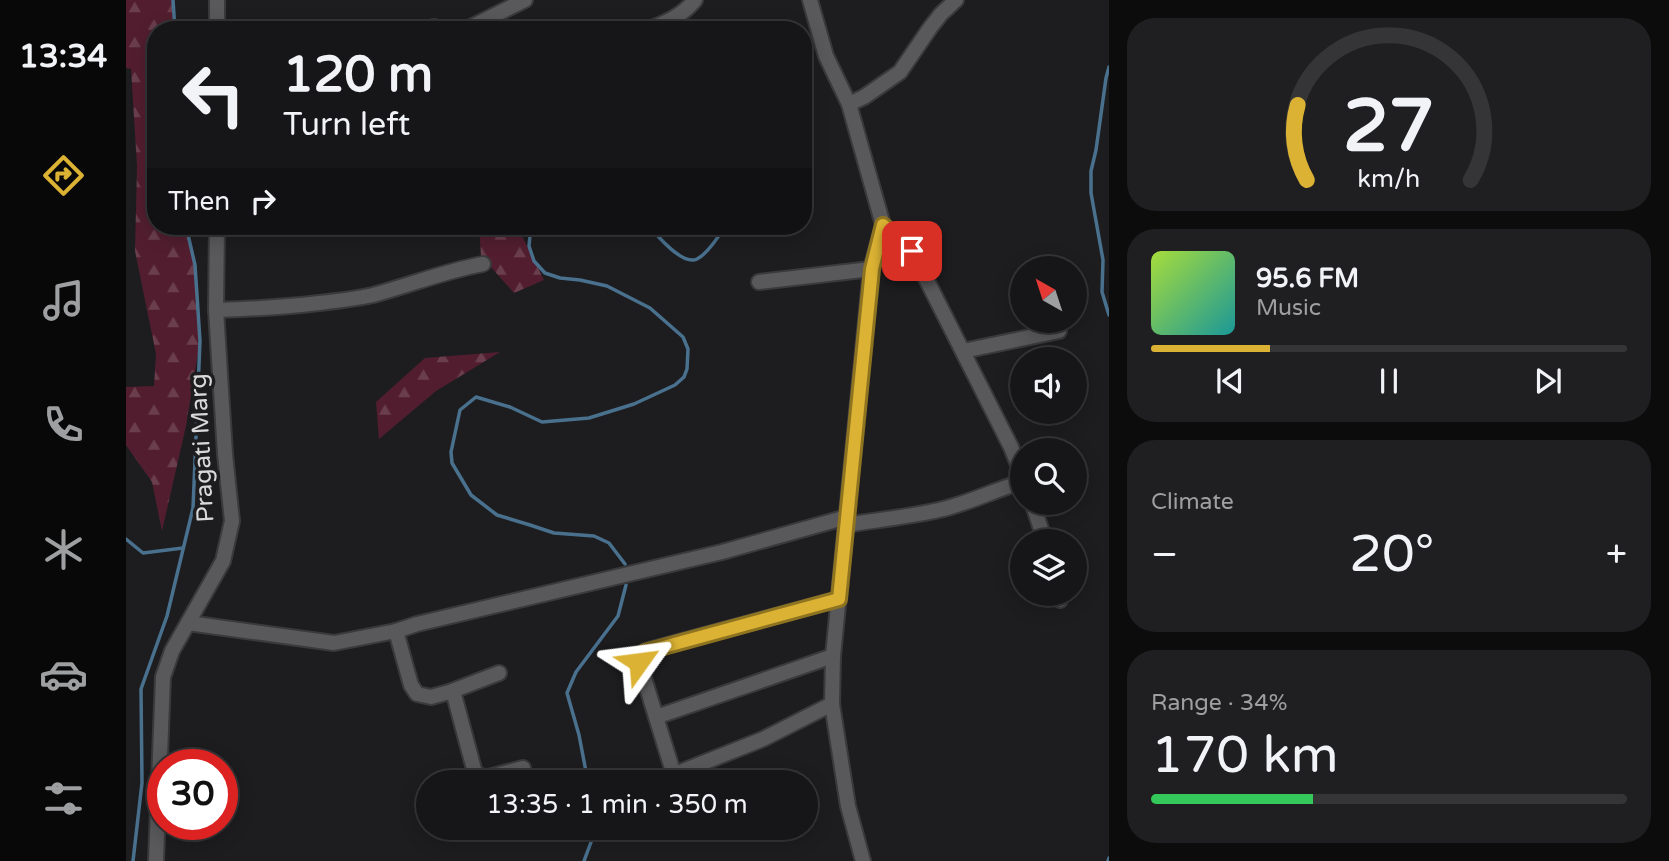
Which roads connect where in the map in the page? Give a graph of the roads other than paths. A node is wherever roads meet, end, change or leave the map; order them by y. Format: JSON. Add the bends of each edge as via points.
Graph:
{"nodes":[{"id":1,"x":217,"y":0,"type":"edge"},
{"id":2,"x":526,"y":0,"type":"edge"},
{"id":3,"x":695,"y":0,"type":"edge"},
{"id":4,"x":810,"y":0,"type":"edge"},
{"id":5,"x":956,"y":0,"type":"edge"},
{"id":6,"x":217,"y":21,"type":"edge"},
{"id":7,"x":483,"y":21,"type":"edge"},
{"id":8,"x":670,"y":21,"type":"edge"},
{"id":9,"x":849,"y":104,"type":"junction"},
{"id":10,"x":883,"y":225,"type":"junction"},
{"id":11,"x":217,"y":235,"type":"edge"},
{"id":12,"x":483,"y":264,"type":"dead end"},
{"id":13,"x":872,"y":269,"type":"junction"},
{"id":14,"x":759,"y":282,"type":"dead end"},
{"id":15,"x":216,"y":310,"type":"junction"},
{"id":16,"x":1049,"y":333,"type":"edge"},
{"id":17,"x":963,"y":351,"type":"junction"},
{"id":18,"x":1010,"y":445,"type":"edge"},
{"id":19,"x":1010,"y":485,"type":"edge"},
{"id":20,"x":847,"y":521,"type":"junction"},
{"id":21,"x":839,"y":599,"type":"junction"},
{"id":22,"x":188,"y":623,"type":"junction"},
{"id":23,"x":396,"y":631,"type":"junction"},
{"id":24,"x":833,"y":656,"type":"junction"},
{"id":25,"x":499,"y":673,"type":"dead end"},
{"id":26,"x":452,"y":691,"type":"junction"},
{"id":27,"x":832,"y":704,"type":"junction"},
{"id":28,"x":656,"y":717,"type":"junction"},
{"id":29,"x":523,"y":768,"type":"dead end"},
{"id":30,"x":672,"y":770,"type":"edge"},
{"id":31,"x":686,"y":770,"type":"edge"},
{"id":32,"x":156,"y":861,"type":"edge"},
{"id":33,"x":863,"y":861,"type":"edge"}],
"edges":[{"from":1,"to":6,"type":"street"},
{"from":2,"to":7,"type":"street"},
{"from":3,"to":8,"type":"street"},
{"from":4,"to":9,"type":"street","via":[[826,56]]},
{"from":5,"to":9,"type":"street","via":[[900,72]]},
{"from":9,"to":10,"type":"street"},
{"from":10,"to":13,"type":"street"},
{"from":10,"to":17,"type":"street","via":[[912,251]]},
{"from":11,"to":15,"type":"street","name":"Pragati Marg"},
{"from":12,"to":15,"type":"street","via":[[349,299]]},
{"from":13,"to":14,"type":"street"},
{"from":13,"to":20,"type":"street"},
{"from":15,"to":22,"type":"street","name":"Pragati Marg","via":[[232,521],[223,561]]},
{"from":16,"to":17,"type":"street"},
{"from":17,"to":18,"type":"street"},
{"from":19,"to":20,"type":"street","via":[[939,510]]},
{"from":20,"to":21,"type":"street"},
{"from":20,"to":23,"type":"street"},
{"from":21,"to":24,"type":"street"},
{"from":21,"to":28,"type":"street","via":[[645,652],[639,662]]},
{"from":22,"to":23,"type":"street","via":[[334,643]]},
{"from":22,"to":32,"type":"street","name":"Pragati Marg","via":[[163,677]]},
{"from":23,"to":26,"type":"street","via":[[417,694],[431,697]]},
{"from":24,"to":27,"type":"street"},
{"from":24,"to":28,"type":"street"},
{"from":25,"to":26,"type":"street"},
{"from":26,"to":29,"type":"street","via":[[475,773],[485,778]]},
{"from":27,"to":31,"type":"street"},
{"from":27,"to":33,"type":"street","via":[[848,806]]},
{"from":28,"to":30,"type":"street"}]}
